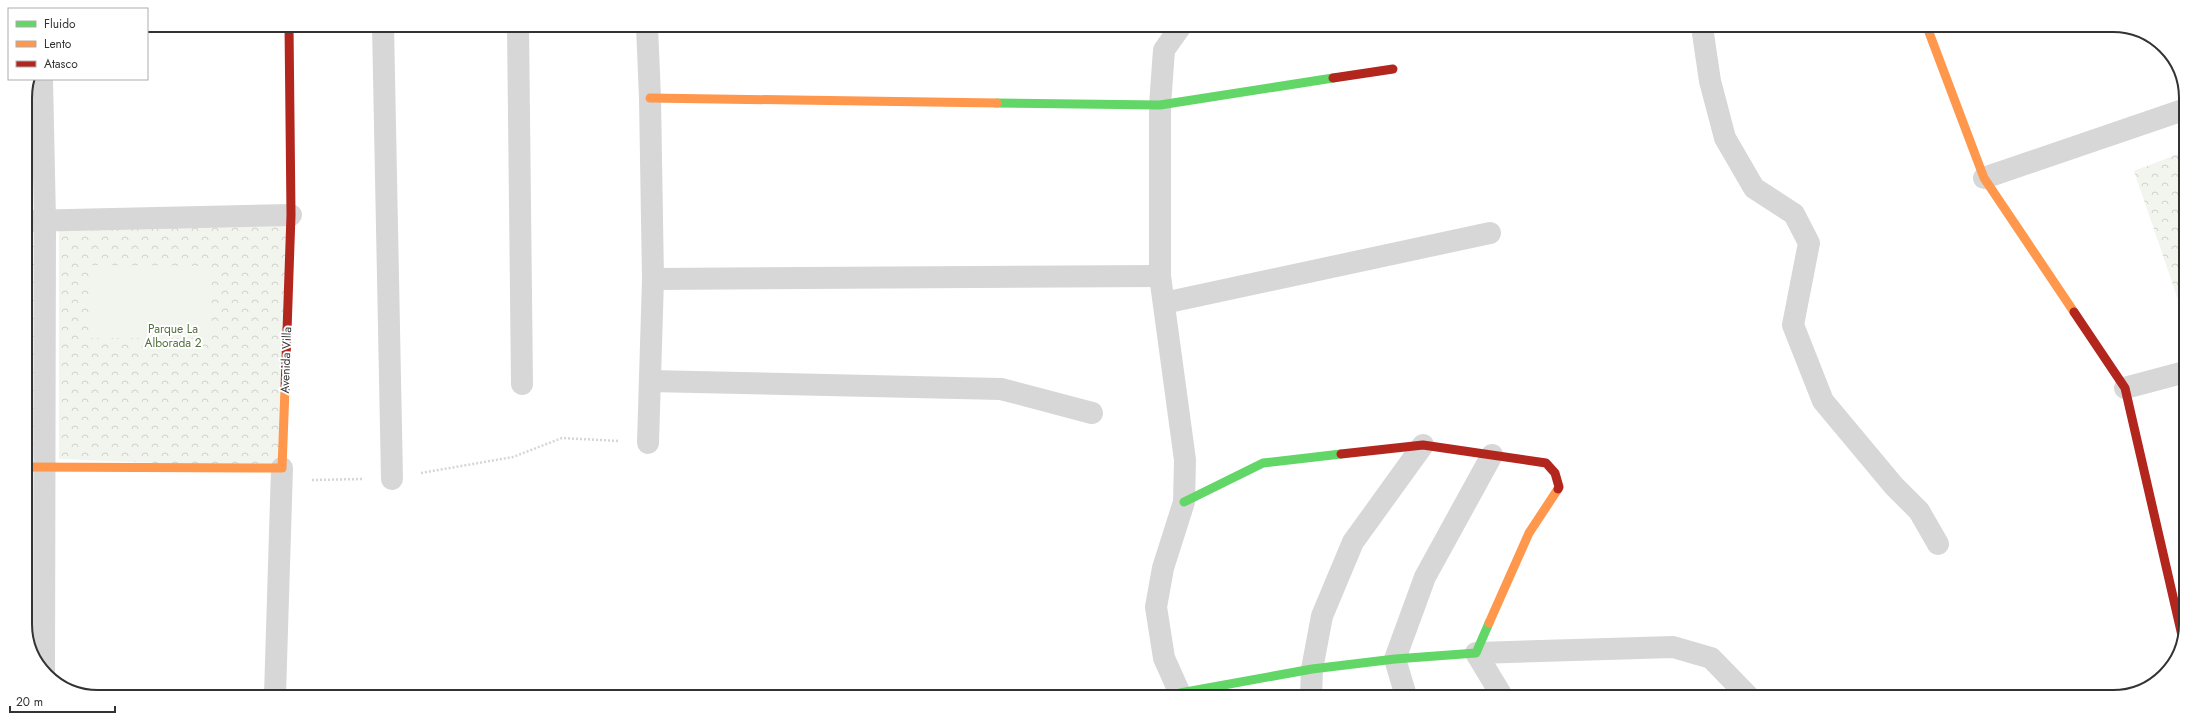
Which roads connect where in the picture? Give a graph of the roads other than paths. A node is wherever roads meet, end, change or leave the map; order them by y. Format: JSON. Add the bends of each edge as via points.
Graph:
{"nodes":[{"id":1,"x":289,"y":32,"type":"edge"},
{"id":2,"x":383,"y":32,"type":"edge"},
{"id":3,"x":518,"y":32,"type":"edge"},
{"id":4,"x":646,"y":32,"type":"edge"},
{"id":5,"x":1177,"y":32,"type":"edge"},
{"id":6,"x":1703,"y":32,"type":"edge"},
{"id":7,"x":1929,"y":32,"type":"edge"},
{"id":8,"x":1393,"y":69,"type":"dead end"},
{"id":9,"x":42,"y":80,"type":"edge"},
{"id":10,"x":650,"y":98,"type":"junction"},
{"id":11,"x":1160,"y":105,"type":"junction"},
{"id":12,"x":2179,"y":111,"type":"edge"},
{"id":13,"x":1984,"y":178,"type":"junction"},
{"id":14,"x":291,"y":216,"type":"junction"},
{"id":15,"x":35,"y":221,"type":"edge"},
{"id":16,"x":1490,"y":233,"type":"dead end"},
{"id":17,"x":1160,"y":276,"type":"junction"},
{"id":18,"x":653,"y":278,"type":"junction"},
{"id":19,"x":1164,"y":303,"type":"junction"},
{"id":20,"x":2179,"y":374,"type":"edge"},
{"id":21,"x":650,"y":382,"type":"junction"},
{"id":22,"x":522,"y":384,"type":"dead end"},
{"id":23,"x":2125,"y":388,"type":"junction"},
{"id":24,"x":1092,"y":413,"type":"dead end"},
{"id":25,"x":648,"y":444,"type":"road end"},
{"id":26,"x":1422,"y":445,"type":"junction"},
{"id":27,"x":1492,"y":455,"type":"junction"},
{"id":28,"x":36,"y":467,"type":"edge"},
{"id":29,"x":281,"y":475,"type":"junction"},
{"id":30,"x":392,"y":478,"type":"road end"},
{"id":31,"x":1184,"y":502,"type":"junction"},
{"id":32,"x":1938,"y":544,"type":"dead end"},
{"id":33,"x":2179,"y":619,"type":"edge"},
{"id":34,"x":1476,"y":653,"type":"junction"},
{"id":35,"x":1395,"y":659,"type":"junction"},
{"id":36,"x":44,"y":662,"type":"edge"},
{"id":37,"x":1312,"y":669,"type":"junction"},
{"id":38,"x":275,"y":690,"type":"edge"},
{"id":39,"x":1179,"y":690,"type":"edge"},
{"id":40,"x":1202,"y":690,"type":"edge"},
{"id":41,"x":1311,"y":690,"type":"edge"},
{"id":42,"x":1404,"y":690,"type":"edge"},
{"id":43,"x":1498,"y":690,"type":"edge"},
{"id":44,"x":1743,"y":690,"type":"edge"}],
"edges":[{"from":1,"to":14,"type":"street","name":"Avenida Villa"},
{"from":2,"to":30,"type":"street"},
{"from":3,"to":22,"type":"street"},
{"from":4,"to":10,"type":"street"},
{"from":5,"to":11,"type":"street","via":[[1164,50]]},
{"from":6,"to":32,"type":"street","via":[[1710,81],[1725,138],[1754,188],[1794,214],[1809,243],[1793,325],[1823,401],[1894,486],[1919,511]]},
{"from":7,"to":13,"type":"street"},
{"from":8,"to":11,"type":"street"},
{"from":9,"to":15,"type":"street"},
{"from":10,"to":11,"type":"street"},
{"from":10,"to":18,"type":"street"},
{"from":11,"to":17,"type":"street"},
{"from":12,"to":13,"type":"street"},
{"from":13,"to":23,"type":"street"},
{"from":14,"to":15,"type":"street"},
{"from":14,"to":29,"type":"street","name":"Avenida Villa"},
{"from":15,"to":28,"type":"street"},
{"from":16,"to":19,"type":"street"},
{"from":17,"to":18,"type":"street"},
{"from":17,"to":19,"type":"street"},
{"from":18,"to":21,"type":"street"},
{"from":19,"to":31,"type":"street","via":[[1185,460]]},
{"from":20,"to":23,"type":"street"},
{"from":21,"to":24,"type":"street","via":[[1001,389]]},
{"from":21,"to":25,"type":"street"},
{"from":23,"to":33,"type":"street"},
{"from":26,"to":27,"type":"street"},
{"from":26,"to":31,"type":"street","via":[[1263,463]]},
{"from":26,"to":37,"type":"street","via":[[1353,542],[1322,616]]},
{"from":27,"to":34,"type":"street","via":[[1546,463],[1555,473],[1559,487],[1529,533]]},
{"from":27,"to":35,"type":"street","via":[[1425,577]]},
{"from":28,"to":29,"type":"street"},
{"from":28,"to":36,"type":"street"},
{"from":29,"to":38,"type":"street","name":"Avenida Villa"},
{"from":31,"to":39,"type":"street","via":[[1162,568],[1156,607],[1164,658]]},
{"from":34,"to":35,"type":"street"},
{"from":34,"to":43,"type":"street"},
{"from":34,"to":44,"type":"street","via":[[1672,647],[1711,658]]},
{"from":35,"to":37,"type":"street"},
{"from":35,"to":42,"type":"street"},
{"from":37,"to":40,"type":"street"},
{"from":37,"to":41,"type":"street"}]}
